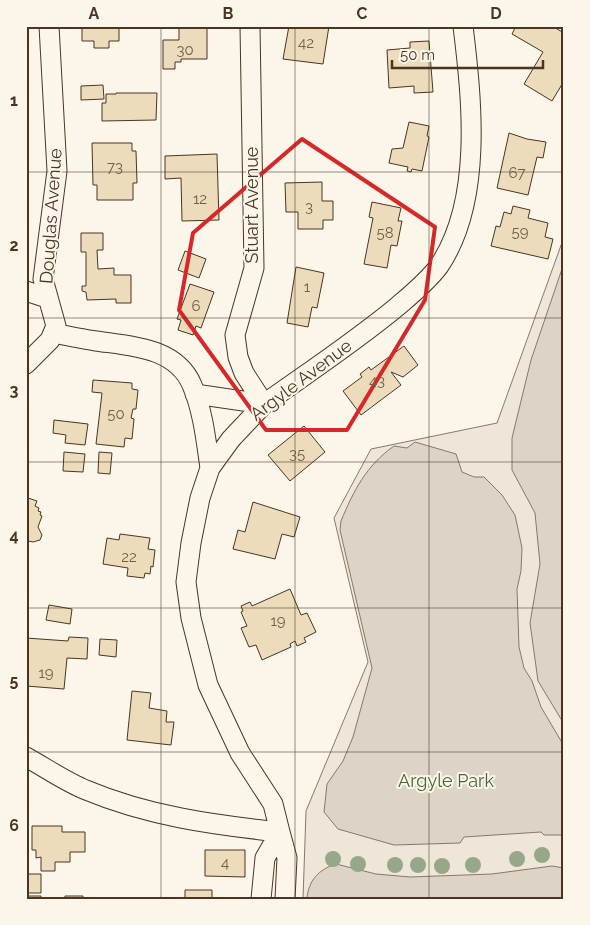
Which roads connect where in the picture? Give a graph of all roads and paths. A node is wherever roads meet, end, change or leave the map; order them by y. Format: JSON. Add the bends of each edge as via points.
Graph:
{"nodes":[{"id":1,"x":49,"y":26,"type":"edge"},
{"id":2,"x":250,"y":26,"type":"edge"},
{"id":3,"x":463,"y":26,"type":"edge"},
{"id":4,"x":26,"y":291,"type":"edge"},
{"id":5,"x":47,"y":298,"type":"junction"},
{"id":6,"x":54,"y":333,"type":"junction"},
{"id":7,"x":26,"y":364,"type":"edge"},
{"id":8,"x":195,"y":394,"type":"junction"},
{"id":9,"x":264,"y":404,"type":"junction"},
{"id":10,"x":210,"y":468,"type":"junction"},
{"id":11,"x":26,"y":757,"type":"edge"},
{"id":12,"x":280,"y":832,"type":"junction"},
{"id":13,"x":261,"y":899,"type":"edge"},
{"id":14,"x":285,"y":899,"type":"edge"}],
"edges":[{"from":1,"to":5,"type":"street","name":"Douglas Avenue","via":[[57,172],[43,278]]},
{"from":2,"to":9,"type":"street","name":"Stuart Avenue","via":[[254,268],[235,335],[244,373]]},
{"from":3,"to":9,"type":"street","name":"Argyle Avenue","via":[[469,79],[468,177],[465,204],[448,252],[416,290],[380,321]]},
{"from":4,"to":5,"type":"street"},
{"from":5,"to":6,"type":"street","name":"Douglas Avenue","via":[[56,326]]},
{"from":6,"to":7,"type":"street"},
{"from":6,"to":8,"type":"street","via":[[137,346],[168,358],[182,370]]},
{"from":8,"to":9,"type":"street"},
{"from":8,"to":10,"type":"street","via":[[202,413]]},
{"from":9,"to":10,"type":"street","name":"Argyle Avenue","via":[[231,439]]},
{"from":10,"to":12,"type":"street","name":"Argyle Avenue","via":[[200,498],[186,582],[191,618],[208,685],[240,753],[273,804]]},
{"from":11,"to":12,"type":"street","via":[[85,790],[119,802],[194,821]]},
{"from":12,"to":13,"type":"street","via":[[264,858]]},
{"from":12,"to":14,"type":"street","name":"Argyle Avenue","via":[[287,858]]}]}
